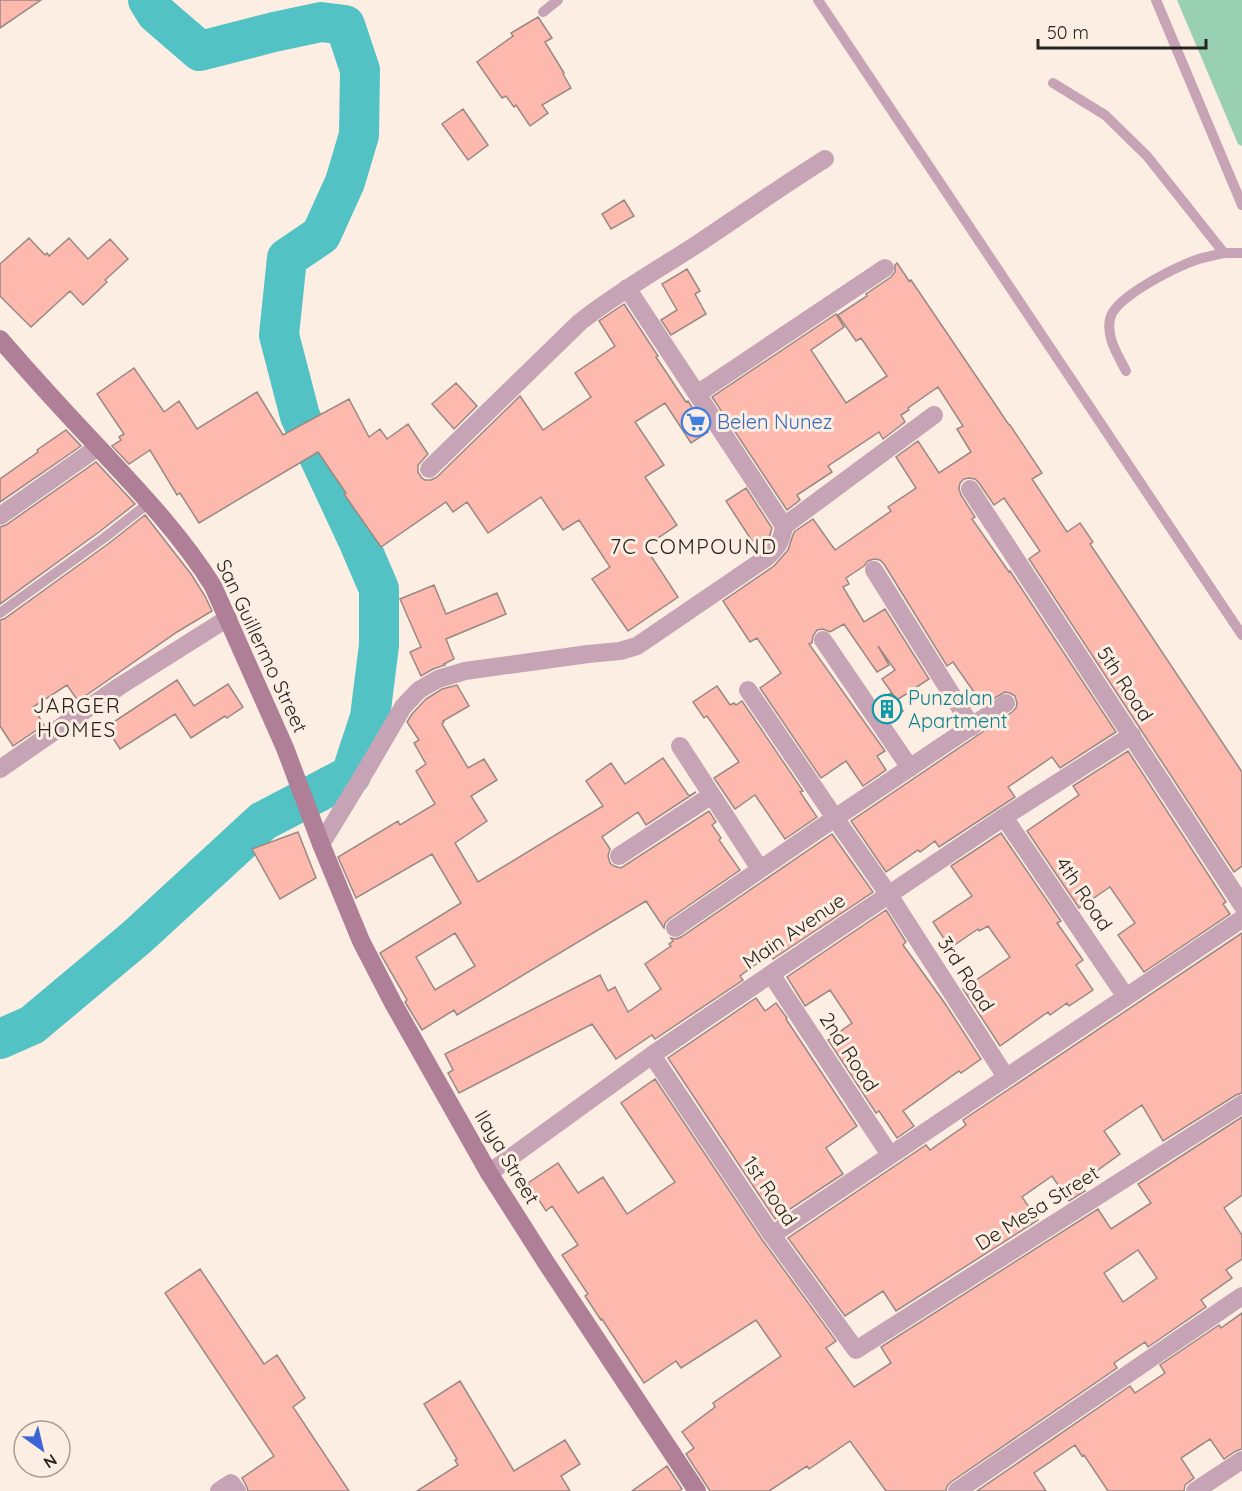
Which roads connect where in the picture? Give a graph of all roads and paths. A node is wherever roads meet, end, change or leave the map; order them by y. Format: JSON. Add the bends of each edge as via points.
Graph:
{"nodes":[{"id":1,"x":558,"y":0,"type":"edge"},
{"id":2,"x":818,"y":0,"type":"edge"},
{"id":3,"x":1156,"y":0,"type":"edge"},
{"id":4,"x":543,"y":12,"type":"dead end"},
{"id":5,"x":1053,"y":83,"type":"dead end"},
{"id":6,"x":825,"y":159,"type":"dead end"},
{"id":7,"x":1242,"y":205,"type":"edge"},
{"id":8,"x":1224,"y":253,"type":"junction"},
{"id":9,"x":1242,"y":253,"type":"edge"},
{"id":10,"x":885,"y":268,"type":"dead end"},
{"id":11,"x":627,"y":288,"type":"junction"},
{"id":12,"x":0,"y":339,"type":"edge"},
{"id":13,"x":1126,"y":371,"type":"dead end"},
{"id":14,"x":697,"y":394,"type":"junction"},
{"id":15,"x":934,"y":415,"type":"dead end"},
{"id":16,"x":98,"y":447,"type":"junction"},
{"id":17,"x":429,"y":469,"type":"dead end"},
{"id":18,"x":970,"y":489,"type":"dead end"},
{"id":19,"x":150,"y":501,"type":"junction"},
{"id":20,"x":0,"y":516,"type":"edge"},
{"id":21,"x":784,"y":526,"type":"junction"},
{"id":22,"x":874,"y":570,"type":"dead end"},
{"id":23,"x":0,"y":613,"type":"edge"},
{"id":24,"x":228,"y":618,"type":"junction"},
{"id":25,"x":1242,"y":635,"type":"edge"},
{"id":26,"x":823,"y":640,"type":"dead end"},
{"id":27,"x":748,"y":690,"type":"dead end"},
{"id":28,"x":1006,"y":703,"type":"dead end"},
{"id":29,"x":972,"y":727,"type":"junction"},
{"id":30,"x":1132,"y":735,"type":"junction"},
{"id":31,"x":680,"y":746,"type":"dead end"},
{"id":32,"x":910,"y":768,"type":"junction"},
{"id":33,"x":0,"y":769,"type":"edge"},
{"id":34,"x":712,"y":795,"type":"junction"},
{"id":35,"x":1004,"y":817,"type":"junction"},
{"id":36,"x":835,"y":818,"type":"junction"},
{"id":37,"x":314,"y":826,"type":"joint"},
{"id":38,"x":321,"y":844,"type":"junction"},
{"id":39,"x":619,"y":856,"type":"dead end"},
{"id":40,"x":760,"y":869,"type":"junction"},
{"id":41,"x":889,"y":895,"type":"junction"},
{"id":42,"x":1242,"y":905,"type":"edge"},
{"id":43,"x":1242,"y":919,"type":"edge"},
{"id":44,"x":675,"y":928,"type":"dead end"},
{"id":45,"x":771,"y":974,"type":"junction"},
{"id":46,"x":1126,"y":997,"type":"junction"},
{"id":47,"x":652,"y":1055,"type":"junction"},
{"id":48,"x":1006,"y":1077,"type":"junction"},
{"id":49,"x":1242,"y":1104,"type":"edge"},
{"id":50,"x":890,"y":1155,"type":"junction"},
{"id":51,"x":489,"y":1173,"type":"junction"},
{"id":52,"x":772,"y":1235,"type":"junction"},
{"id":53,"x":1242,"y":1296,"type":"edge"},
{"id":54,"x":856,"y":1350,"type":"joint"},
{"id":55,"x":1242,"y":1460,"type":"edge"},
{"id":56,"x":219,"y":1491,"type":"edge"},
{"id":57,"x":237,"y":1491,"type":"edge"},
{"id":58,"x":697,"y":1491,"type":"edge"},
{"id":59,"x":957,"y":1491,"type":"edge"},
{"id":60,"x":1195,"y":1491,"type":"edge"}],
"edges":[{"from":1,"to":4,"type":"lane"},
{"from":2,"to":25,"type":"lane"},
{"from":3,"to":7,"type":"lane"},
{"from":5,"to":8,"type":"lane","via":[[1105,115],[1147,156]]},
{"from":6,"to":11,"type":"street"},
{"from":8,"to":9,"type":"lane"},
{"from":8,"to":13,"type":"lane","via":[[1190,262],[1154,279],[1118,304],[1110,317],[1109,337]]},
{"from":10,"to":14,"type":"street"},
{"from":11,"to":14,"type":"street"},
{"from":11,"to":17,"type":"street","via":[[574,327]]},
{"from":12,"to":16,"type":"main road","name":"San Guillermo Street"},
{"from":14,"to":21,"type":"street"},
{"from":15,"to":21,"type":"street"},
{"from":16,"to":19,"type":"main road","name":"San Guillermo Street"},
{"from":16,"to":20,"type":"street"},
{"from":18,"to":30,"type":"street","name":"5th Road"},
{"from":19,"to":23,"type":"lane"},
{"from":19,"to":24,"type":"main road","name":"San Guillermo Street","via":[[198,561]]},
{"from":21,"to":38,"type":"street","via":[[777,548],[766,558],[637,646],[465,671],[419,690],[402,706]]},
{"from":22,"to":29,"type":"street"},
{"from":24,"to":33,"type":"street"},
{"from":24,"to":37,"type":"main road","name":"San Guillermo Street","via":[[285,748]]},
{"from":26,"to":32,"type":"street"},
{"from":27,"to":36,"type":"street","name":"3rd Road"},
{"from":28,"to":29,"type":"street"},
{"from":29,"to":32,"type":"street"},
{"from":30,"to":35,"type":"street","name":"Main Avenue"},
{"from":30,"to":42,"type":"street","name":"5th Road"},
{"from":31,"to":34,"type":"street"},
{"from":32,"to":36,"type":"street"},
{"from":34,"to":39,"type":"street"},
{"from":34,"to":40,"type":"street"},
{"from":35,"to":41,"type":"street","name":"Main Avenue"},
{"from":35,"to":46,"type":"street","name":"4th Road"},
{"from":36,"to":40,"type":"street"},
{"from":36,"to":41,"type":"street","name":"3rd Road"},
{"from":37,"to":38,"type":"main road","name":"Ilaya Street"},
{"from":38,"to":51,"type":"main road","name":"Ilaya Street","via":[[374,967]]},
{"from":40,"to":44,"type":"street"},
{"from":41,"to":45,"type":"street","name":"Main Avenue"},
{"from":41,"to":48,"type":"street","name":"3rd Road"},
{"from":43,"to":46,"type":"street"},
{"from":45,"to":47,"type":"street","name":"Main Avenue"},
{"from":45,"to":50,"type":"street","name":"2nd Road"},
{"from":46,"to":48,"type":"street"},
{"from":47,"to":51,"type":"street","name":"Main Avenue"},
{"from":47,"to":52,"type":"street","name":"1st Road"},
{"from":48,"to":50,"type":"street"},
{"from":49,"to":54,"type":"street","name":"De Mesa Street"},
{"from":50,"to":52,"type":"street"},
{"from":51,"to":58,"type":"main road","name":"Ilaya Street"},
{"from":52,"to":54,"type":"street","name":"1st Road"},
{"from":53,"to":59,"type":"street"},
{"from":55,"to":60,"type":"street"},
{"from":56,"to":57,"type":"street","via":[[231,1483]]}]}
